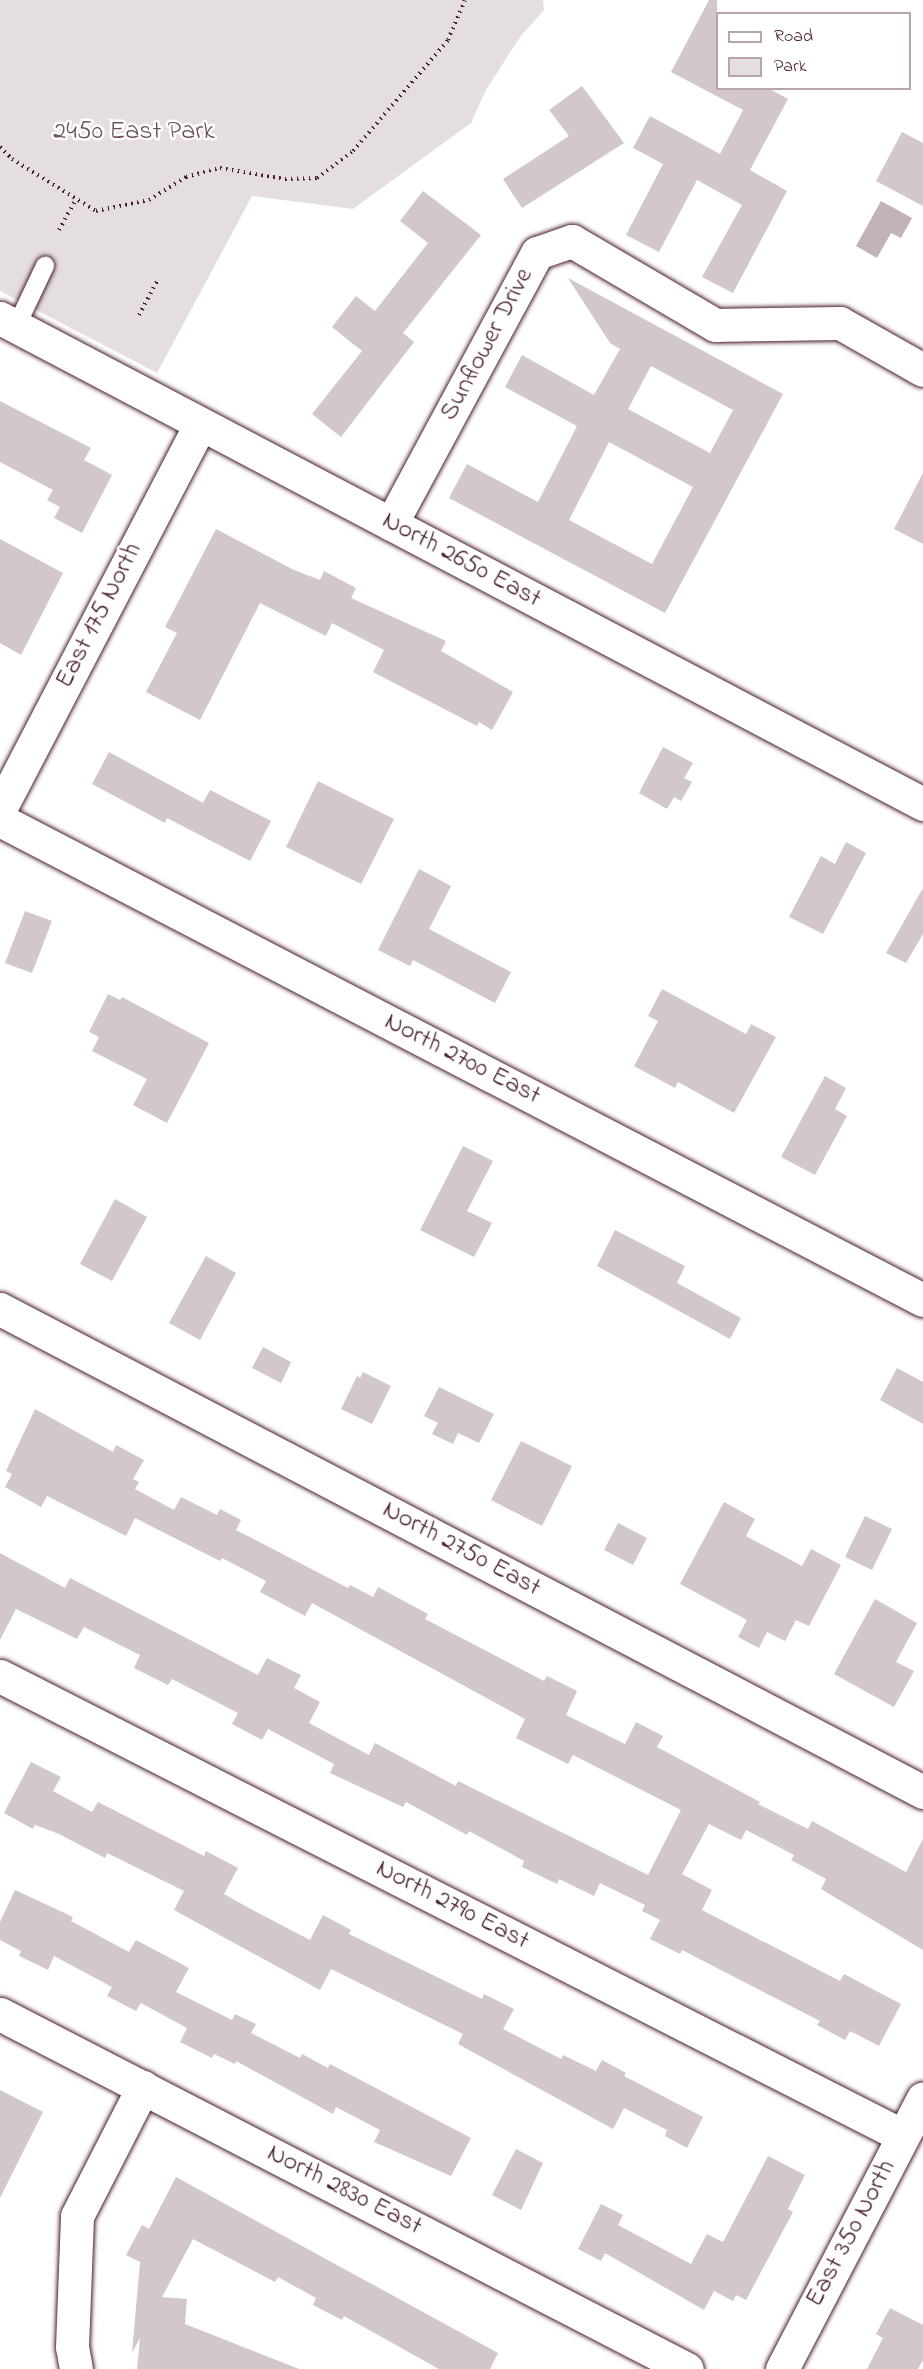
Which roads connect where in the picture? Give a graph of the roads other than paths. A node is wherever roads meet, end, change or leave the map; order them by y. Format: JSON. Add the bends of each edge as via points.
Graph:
{"nodes":[{"id":1,"x":45,"y":266,"type":"dead end"},
{"id":2,"x":8,"y":322,"type":"edge"},
{"id":3,"x":923,"y":370,"type":"edge"},
{"id":4,"x":200,"y":424,"type":"junction"},
{"id":5,"x":391,"y":524,"type":"junction"},
{"id":6,"x":923,"y":804,"type":"edge"},
{"id":7,"x":0,"y":809,"type":"edge"},
{"id":8,"x":0,"y":820,"type":"edge"},
{"id":9,"x":923,"y":1300,"type":"edge"},
{"id":10,"x":0,"y":1309,"type":"edge"},
{"id":11,"x":0,"y":1676,"type":"edge"},
{"id":12,"x":923,"y":1792,"type":"edge"},
{"id":13,"x":0,"y":2014,"type":"edge"},
{"id":14,"x":143,"y":2088,"type":"junction"},
{"id":15,"x":923,"y":2098,"type":"edge"},
{"id":16,"x":903,"y":2136,"type":"junction"},
{"id":17,"x":76,"y":2369,"type":"edge"},
{"id":18,"x":687,"y":2369,"type":"edge"},
{"id":19,"x":782,"y":2369,"type":"edge"}],
"edges":[{"from":1,"to":2,"type":"lane"},
{"from":2,"to":4,"type":"street","name":"North 2650 East"},
{"from":3,"to":5,"type":"street","name":"Sunflower Drive","via":[[840,323],[715,325],[572,241],[537,253]]},
{"from":4,"to":5,"type":"street","name":"North 2650 East"},
{"from":4,"to":7,"type":"street","name":"East 175 North"},
{"from":5,"to":6,"type":"street","name":"North 2650 East"},
{"from":8,"to":9,"type":"street","name":"North 2700 East"},
{"from":10,"to":12,"type":"street","name":"North 2750 East"},
{"from":11,"to":16,"type":"street","name":"North 2790 East"},
{"from":13,"to":14,"type":"street","name":"North 2830 East"},
{"from":14,"to":17,"type":"street","via":[[77,2216],[72,2347]]},
{"from":14,"to":18,"type":"street","name":"North 2830 East"},
{"from":15,"to":16,"type":"street","name":"East 350 North"},
{"from":16,"to":19,"type":"street","name":"East 350 North"}]}
